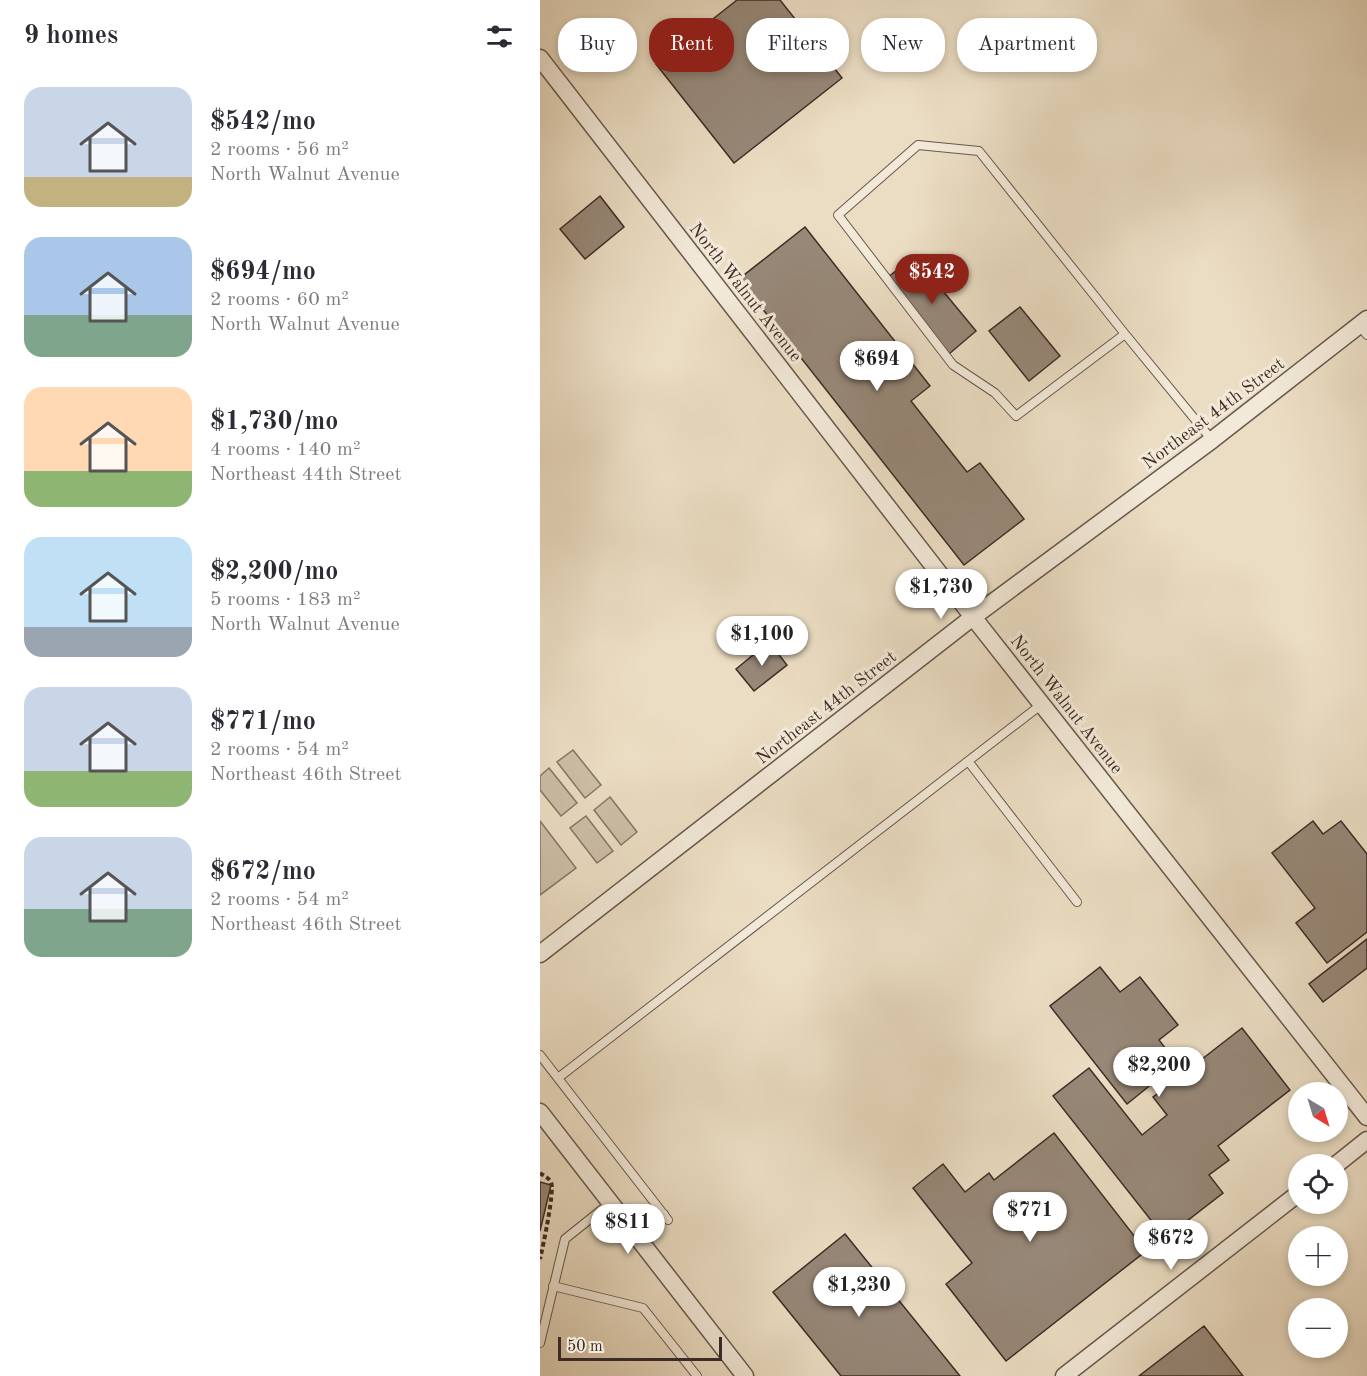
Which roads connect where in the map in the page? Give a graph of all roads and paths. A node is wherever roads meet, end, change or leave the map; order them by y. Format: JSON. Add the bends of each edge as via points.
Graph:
{"nodes":[{"id":1,"x":540,"y":58,"type":"edge"},
{"id":2,"x":1364,"y":326,"type":"edge"},
{"id":3,"x":1125,"y":334,"type":"junction"},
{"id":4,"x":1212,"y":440,"type":"junction"},
{"id":5,"x":974,"y":616,"type":"junction"},
{"id":6,"x":1042,"y":704,"type":"junction"},
{"id":7,"x":968,"y":761,"type":"junction"},
{"id":8,"x":1077,"y":902,"type":"dead end"},
{"id":9,"x":540,"y":954,"type":"edge"},
{"id":10,"x":540,"y":1055,"type":"edge"},
{"id":11,"x":558,"y":1078,"type":"junction"},
{"id":12,"x":540,"y":1112,"type":"edge"},
{"id":13,"x":1367,"y":1117,"type":"edge"},
{"id":14,"x":1367,"y":1140,"type":"edge"},
{"id":15,"x":1348,"y":1155,"type":"edge"},
{"id":16,"x":540,"y":1173,"type":"edge"},
{"id":17,"x":1288,"y":1202,"type":"edge"},
{"id":18,"x":610,"y":1203,"type":"junction"},
{"id":19,"x":635,"y":1236,"type":"junction"},
{"id":20,"x":540,"y":1259,"type":"edge"},
{"id":21,"x":553,"y":1286,"type":"junction"},
{"id":22,"x":540,"y":1343,"type":"edge"},
{"id":23,"x":697,"y":1376,"type":"edge"},
{"id":24,"x":745,"y":1376,"type":"edge"},
{"id":25,"x":1064,"y":1376,"type":"edge"}],
"edges":[{"from":1,"to":5,"type":"street","name":"North Walnut Avenue"},
{"from":2,"to":4,"type":"street","name":"Northeast 44th Street"},
{"from":3,"to":3,"type":"lane","via":[[1016,416],[995,393],[953,365],[838,215],[918,145],[979,151]]},
{"from":3,"to":4,"type":"lane"},
{"from":4,"to":5,"type":"street","name":"Northeast 44th Street"},
{"from":5,"to":6,"type":"street","name":"North Walnut Avenue"},
{"from":5,"to":9,"type":"street","name":"Northeast 44th Street"},
{"from":6,"to":7,"type":"lane"},
{"from":6,"to":13,"type":"street","name":"North Walnut Avenue"},
{"from":7,"to":8,"type":"lane"},
{"from":7,"to":11,"type":"lane"},
{"from":10,"to":11,"type":"lane"},
{"from":11,"to":19,"type":"lane","via":[[666,1217]]},
{"from":12,"to":18,"type":"street"},
{"from":14,"to":15,"type":"street"},
{"from":16,"to":20,"type":"path","via":[[549,1179],[552,1189]]},
{"from":17,"to":25,"type":"street"},
{"from":18,"to":19,"type":"street"},
{"from":18,"to":21,"type":"lane","via":[[565,1239]]},
{"from":19,"to":24,"type":"street"},
{"from":21,"to":22,"type":"lane"},
{"from":21,"to":23,"type":"lane","via":[[643,1308]]}]}
